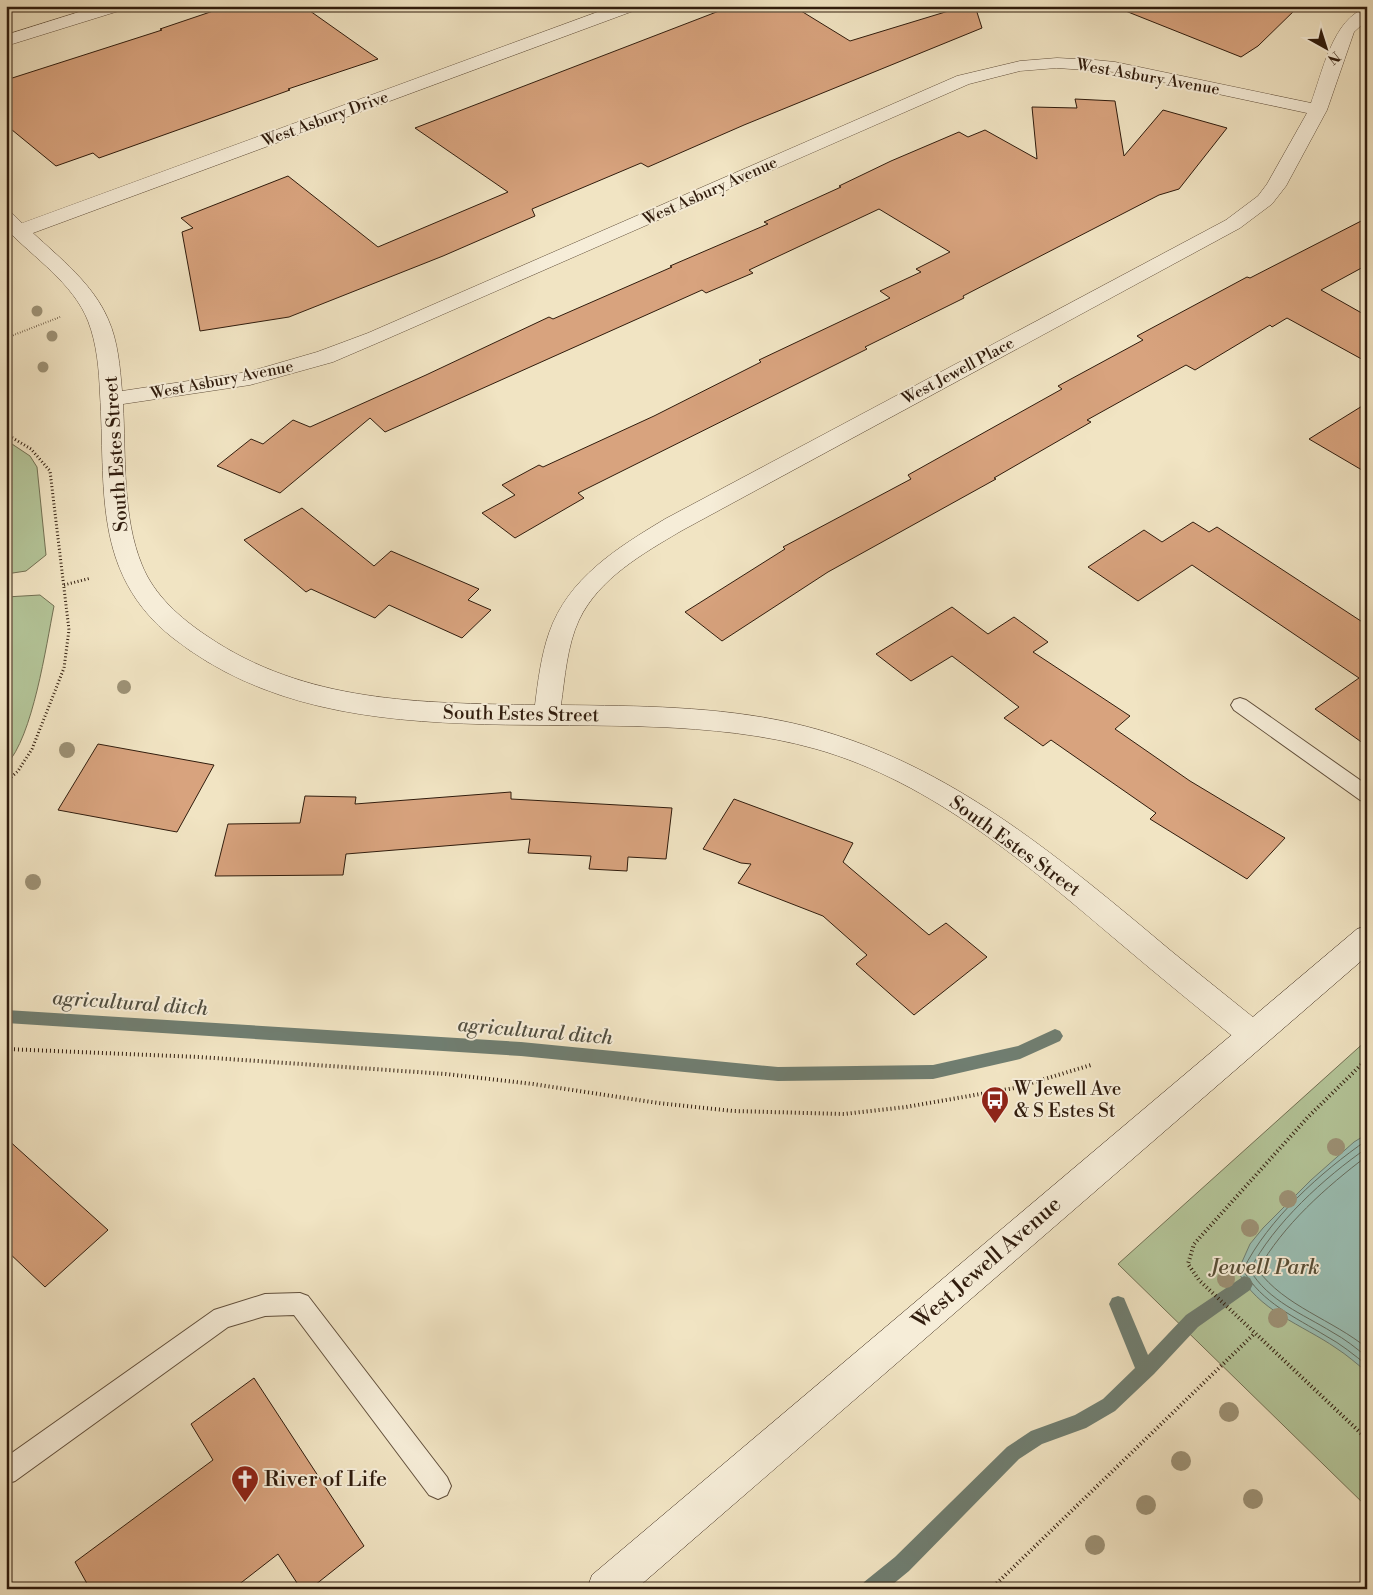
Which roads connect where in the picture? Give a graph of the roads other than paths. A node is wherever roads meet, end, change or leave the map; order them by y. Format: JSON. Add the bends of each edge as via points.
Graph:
{"nodes":[{"id":1,"x":116,"y":6,"type":"edge"},
{"id":2,"x":630,"y":6,"type":"edge"},
{"id":3,"x":1367,"y":13,"type":"edge"},
{"id":4,"x":6,"y":41,"type":"edge"},
{"id":5,"x":1318,"y":110,"type":"junction"},
{"id":6,"x":13,"y":225,"type":"edge"},
{"id":7,"x":112,"y":399,"type":"junction"},
{"id":8,"x":1240,"y":705,"type":"dead end"},
{"id":9,"x":546,"y":716,"type":"junction"},
{"id":10,"x":1367,"y":796,"type":"edge"},
{"id":11,"x":1367,"y":938,"type":"edge"},
{"id":12,"x":1253,"y":1035,"type":"junction"},
{"id":13,"x":6,"y":1472,"type":"edge"},
{"id":14,"x":438,"y":1486,"type":"dead end"},
{"id":15,"x":606,"y":1589,"type":"edge"}],
"edges":[{"from":1,"to":4,"type":"street"},
{"from":2,"to":6,"type":"street","name":"West Asbury Drive"},
{"from":3,"to":5,"type":"street","name":"West Jewell Place","via":[[1346,31]]},
{"from":5,"to":7,"type":"street","name":"West Asbury Avenue","via":[[1115,67],[1082,63],[1041,63],[990,71],[325,357],[250,378]]},
{"from":5,"to":9,"type":"street","name":"West Jewell Place","via":[[1276,186],[1265,200],[1233,224],[673,524],[624,554],[572,608],[557,653]]},
{"from":6,"to":7,"type":"street","name":"South Estes Street","via":[[79,290],[96,315],[104,337]]},
{"from":7,"to":9,"type":"street","name":"South Estes Street","via":[[117,514],[124,550],[146,596],[193,640],[261,678],[321,698],[381,709]]},
{"from":8,"to":10,"type":"lane"},
{"from":9,"to":12,"type":"street","name":"South Estes Street","via":[[720,720],[833,743],[906,774],[990,823]]},
{"from":11,"to":12,"type":"street","name":"West Jewell Avenue"},
{"from":12,"to":15,"type":"street","name":"West Jewell Avenue"},
{"from":13,"to":14,"type":"lane","via":[[222,1318],[265,1305],[300,1304]]}]}
